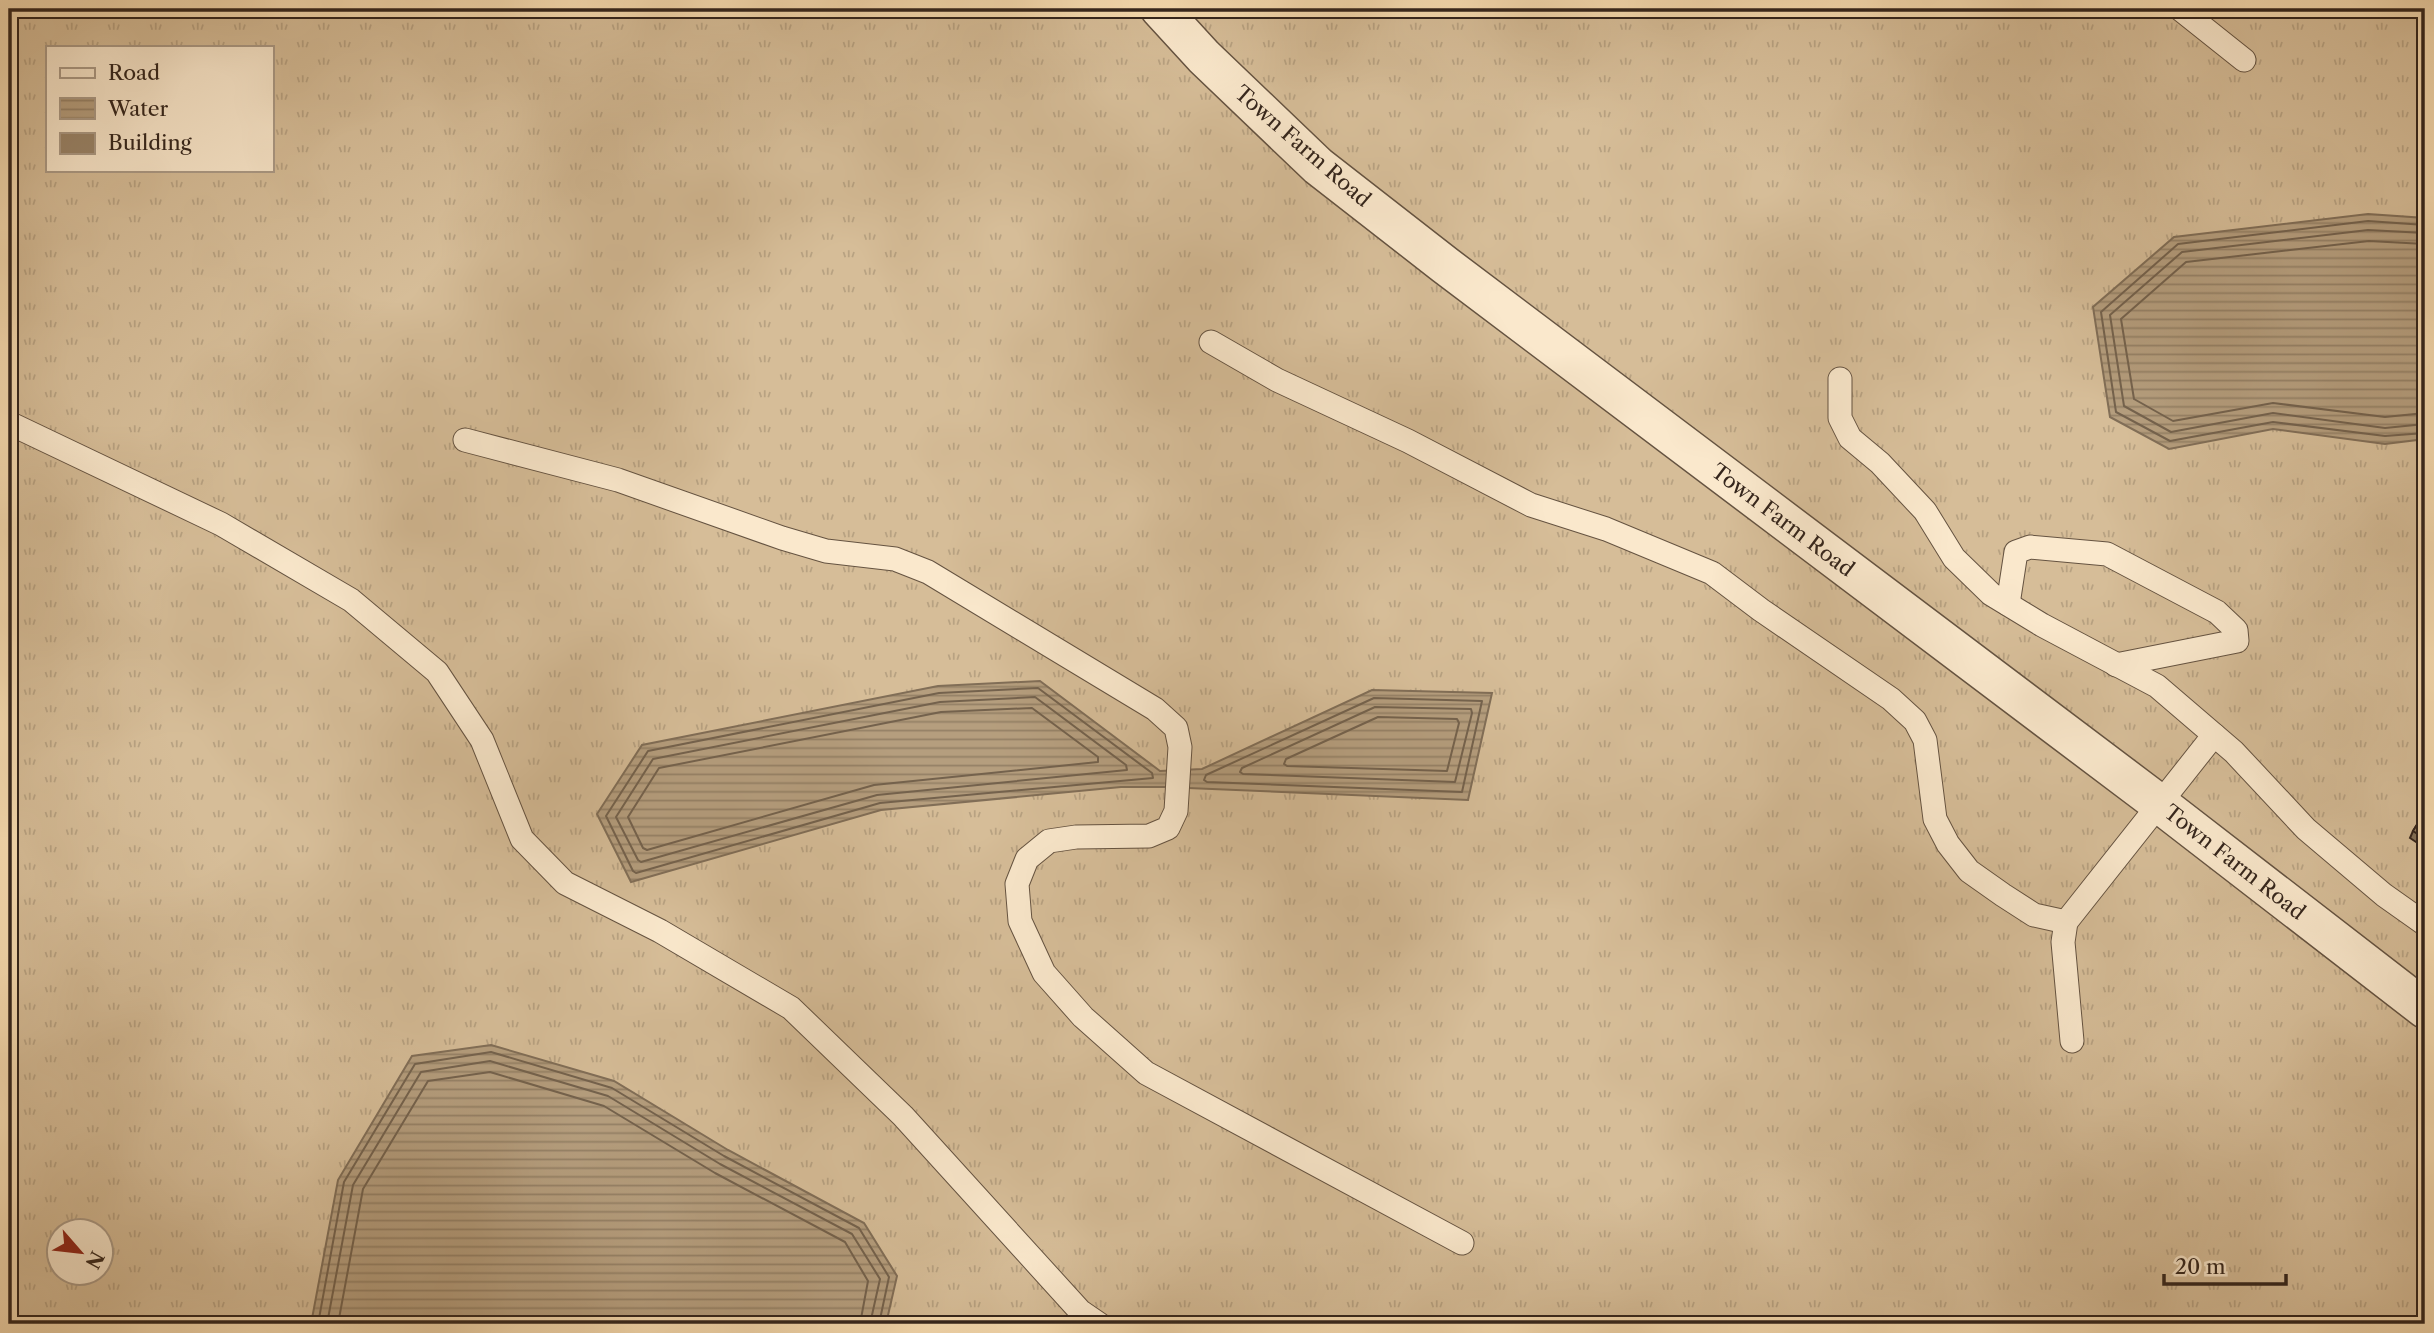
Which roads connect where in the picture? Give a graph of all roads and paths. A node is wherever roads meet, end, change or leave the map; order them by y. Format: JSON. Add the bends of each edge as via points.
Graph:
{"nodes":[{"id":1,"x":1160,"y":9,"type":"edge"},
{"id":2,"x":2185,"y":13,"type":"edge"},
{"id":3,"x":2244,"y":60,"type":"dead end"},
{"id":4,"x":1212,"y":342,"type":"dead end"},
{"id":5,"x":1840,"y":379,"type":"dead end"},
{"id":6,"x":9,"y":423,"type":"edge"},
{"id":7,"x":465,"y":440,"type":"dead end"},
{"id":8,"x":2008,"y":604,"type":"junction"},
{"id":9,"x":2116,"y":665,"type":"junction"},
{"id":10,"x":2214,"y":735,"type":"junction"},
{"id":11,"x":2161,"y":804,"type":"junction"},
{"id":12,"x":2066,"y":922,"type":"junction"},
{"id":13,"x":2425,"y":924,"type":"edge"},
{"id":14,"x":2425,"y":1009,"type":"edge"},
{"id":15,"x":2072,"y":1041,"type":"dead end"},
{"id":16,"x":1462,"y":1243,"type":"dead end"},
{"id":17,"x":1099,"y":1324,"type":"edge"}],
"edges":[{"from":1,"to":11,"type":"street","name":"Town Farm Road","via":[[1318,166]]},
{"from":2,"to":3,"type":"lane"},
{"from":4,"to":12,"type":"lane","via":[[1277,380],[1531,505],[1606,529],[1712,573],[1915,720],[1926,740],[1935,819],[1948,844],[1969,871],[2034,915]]},
{"from":5,"to":8,"type":"lane","via":[[1840,418],[1850,438],[1925,511],[1954,558]]},
{"from":6,"to":17,"type":"lane","via":[[221,524],[351,600],[437,672],[482,740],[522,839],[565,883],[660,931],[791,1007],[903,1116],[1080,1311]]},
{"from":7,"to":16,"type":"lane","via":[[618,480],[826,551],[895,559],[928,572],[1154,709],[1176,728],[1180,747],[1176,811],[1168,828],[1149,836],[1049,841],[1027,859],[1017,884],[1020,921],[1044,973],[1083,1017],[1146,1073]]},
{"from":8,"to":9,"type":"lane"},
{"from":8,"to":9,"type":"lane","via":[[2016,552],[2030,547],[2107,554],[2217,612],[2236,630],[2237,641]]},
{"from":9,"to":10,"type":"lane","via":[[2157,686]]},
{"from":10,"to":11,"type":"lane"},
{"from":10,"to":13,"type":"lane","via":[[2306,829]]},
{"from":11,"to":12,"type":"lane"},
{"from":11,"to":14,"type":"street","name":"Town Farm Road"},
{"from":12,"to":15,"type":"lane","via":[[2063,942]]}]}
